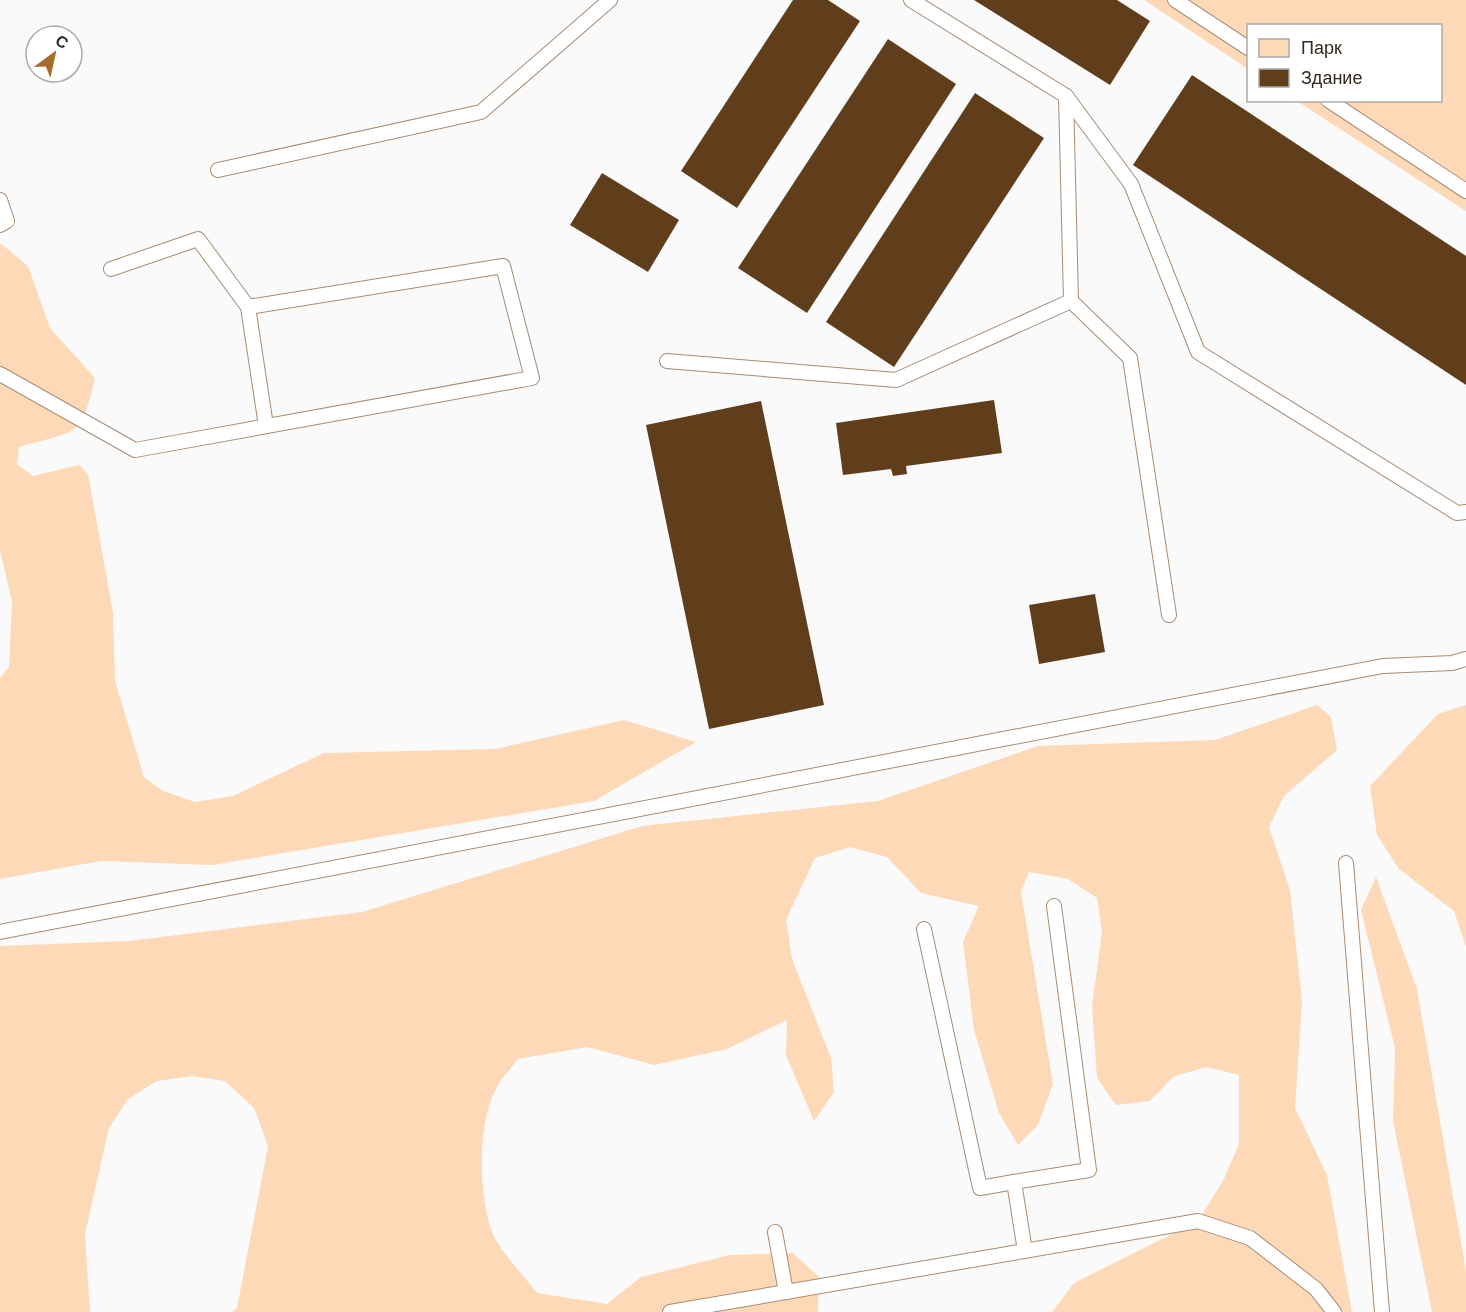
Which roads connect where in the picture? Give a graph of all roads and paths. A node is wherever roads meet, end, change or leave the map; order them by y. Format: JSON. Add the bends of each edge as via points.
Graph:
{"nodes":[{"id":1,"x":610,"y":0,"type":"edge"},
{"id":2,"x":910,"y":0,"type":"edge"},
{"id":3,"x":1175,"y":0,"type":"edge"},
{"id":4,"x":1247,"y":47,"type":"edge"},
{"id":5,"x":1066,"y":96,"type":"junction"},
{"id":6,"x":1331,"y":102,"type":"edge"},
{"id":7,"x":218,"y":170,"type":"dead end"},
{"id":8,"x":1466,"y":191,"type":"edge"},
{"id":9,"x":0,"y":200,"type":"edge"},
{"id":10,"x":0,"y":225,"type":"edge"},
{"id":11,"x":111,"y":269,"type":"dead end"},
{"id":12,"x":1071,"y":301,"type":"junction"},
{"id":13,"x":248,"y":307,"type":"junction"},
{"id":14,"x":667,"y":361,"type":"dead end"},
{"id":15,"x":0,"y":374,"type":"edge"},
{"id":16,"x":266,"y":426,"type":"junction"},
{"id":17,"x":1466,"y":512,"type":"edge"},
{"id":18,"x":1169,"y":615,"type":"dead end"},
{"id":19,"x":1466,"y":659,"type":"edge"},
{"id":20,"x":1346,"y":863,"type":"dead end"},
{"id":21,"x":1054,"y":906,"type":"dead end"},
{"id":22,"x":924,"y":929,"type":"dead end"},
{"id":23,"x":0,"y":932,"type":"edge"},
{"id":24,"x":1014,"y":1182,"type":"junction"},
{"id":25,"x":775,"y":1232,"type":"dead end"},
{"id":26,"x":1025,"y":1251,"type":"junction"},
{"id":27,"x":786,"y":1292,"type":"junction"},
{"id":28,"x":670,"y":1312,"type":"edge"},
{"id":29,"x":1334,"y":1312,"type":"edge"},
{"id":30,"x":1382,"y":1312,"type":"edge"}],
"edges":[{"from":1,"to":7,"type":"lane","via":[[481,112]]},
{"from":2,"to":5,"type":"lane"},
{"from":3,"to":4,"type":"lane"},
{"from":5,"to":12,"type":"lane"},
{"from":5,"to":17,"type":"lane","via":[[1131,184],[1198,352],[1457,513]]},
{"from":6,"to":8,"type":"lane"},
{"from":9,"to":10,"type":"lane","via":[[7,221]]},
{"from":11,"to":13,"type":"lane","via":[[198,239]]},
{"from":12,"to":14,"type":"lane","via":[[896,380]]},
{"from":12,"to":18,"type":"lane","via":[[1130,358]]},
{"from":13,"to":16,"type":"lane"},
{"from":13,"to":16,"type":"lane","via":[[502,266],[532,378]]},
{"from":15,"to":16,"type":"lane","via":[[135,450]]},
{"from":19,"to":23,"type":"lane","via":[[1383,666]]},
{"from":20,"to":30,"type":"lane"},
{"from":21,"to":24,"type":"lane","via":[[1089,1170]]},
{"from":22,"to":24,"type":"lane","via":[[980,1188]]},
{"from":24,"to":26,"type":"lane"},
{"from":25,"to":27,"type":"lane"},
{"from":26,"to":27,"type":"lane"},
{"from":26,"to":29,"type":"lane","via":[[1198,1221],[1250,1238],[1316,1289]]},
{"from":27,"to":28,"type":"lane"}]}
